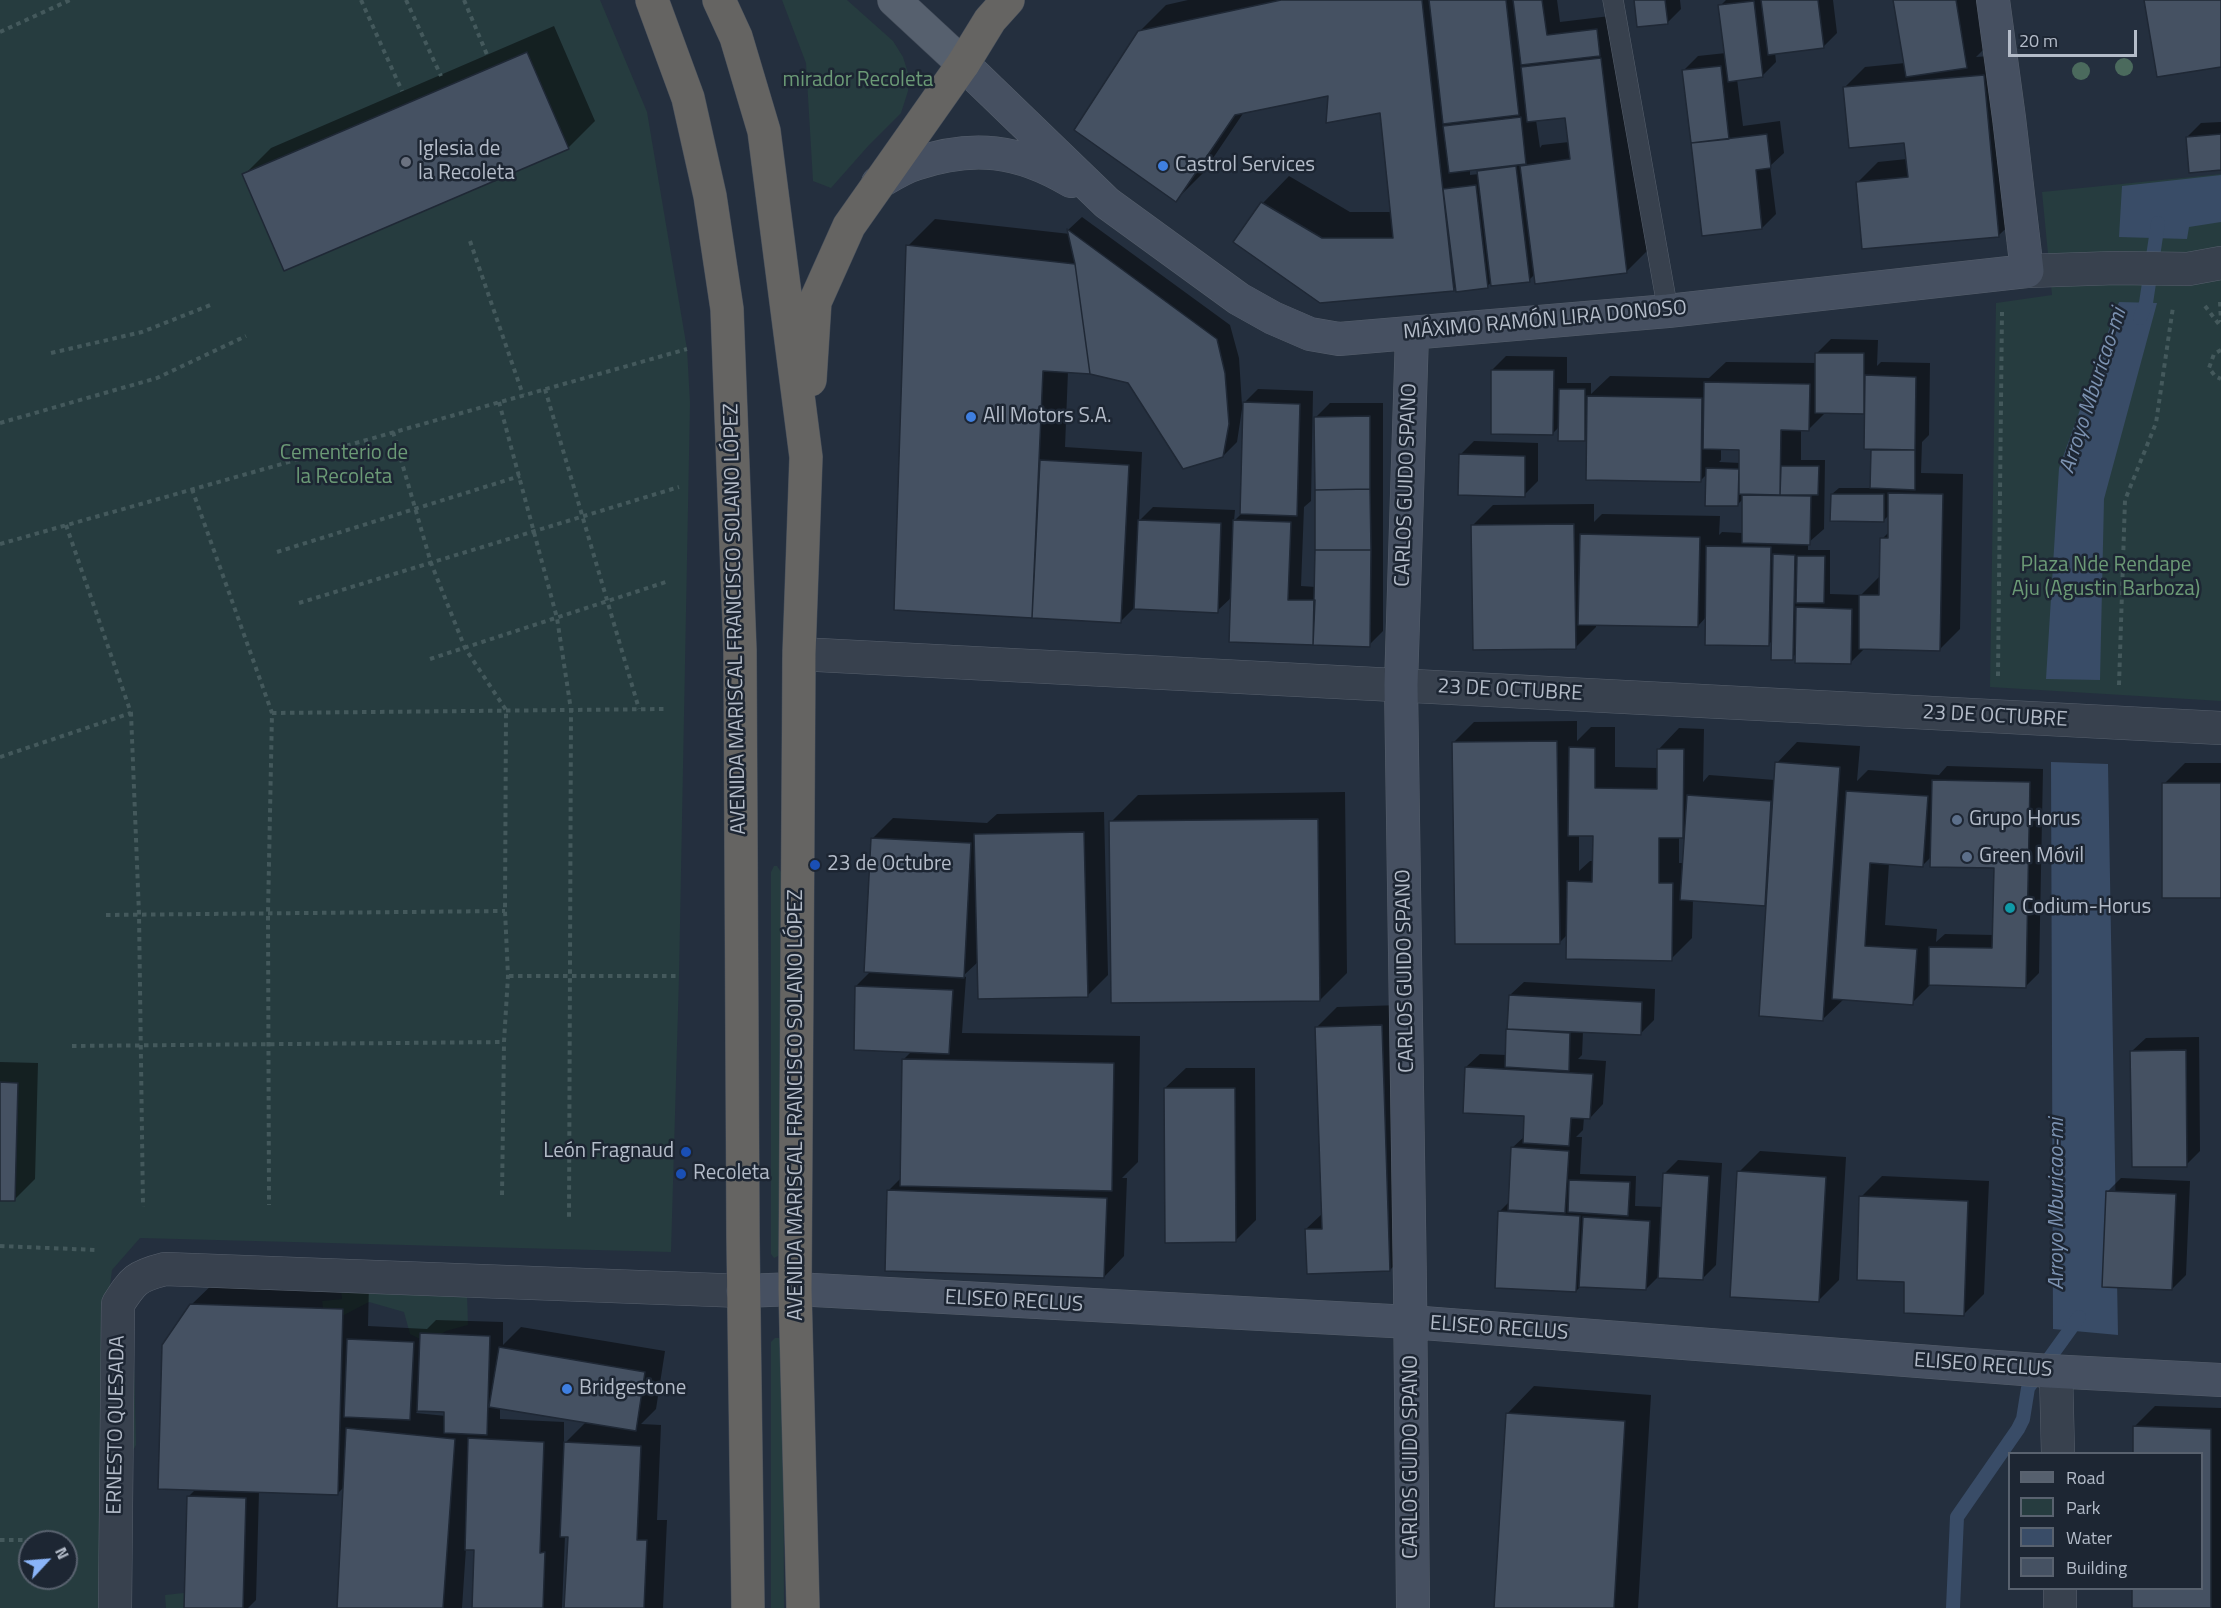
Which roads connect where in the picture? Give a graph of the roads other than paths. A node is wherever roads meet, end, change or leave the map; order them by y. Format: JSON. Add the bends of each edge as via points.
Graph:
{"nodes":[{"id":1,"x":652,"y":0,"type":"edge"},
{"id":2,"x":719,"y":0,"type":"edge"},
{"id":3,"x":894,"y":0,"type":"edge"},
{"id":4,"x":1008,"y":0,"type":"edge"},
{"id":5,"x":1613,"y":0,"type":"edge"},
{"id":6,"x":1993,"y":0,"type":"edge"},
{"id":7,"x":963,"y":64,"type":"junction"},
{"id":8,"x":878,"y":183,"type":"junction"},
{"id":9,"x":1107,"y":203,"type":"junction"},
{"id":10,"x":2027,"y":271,"type":"junction"},
{"id":11,"x":2220,"y":277,"type":"edge"},
{"id":12,"x":1668,"y":311,"type":"junction"},
{"id":13,"x":1412,"y":334,"type":"junction"},
{"id":14,"x":806,"y":457,"type":"junction"},
{"id":15,"x":799,"y":654,"type":"junction"},
{"id":16,"x":1401,"y":685,"type":"junction"},
{"id":17,"x":2221,"y":728,"type":"edge"},
{"id":18,"x":785,"y":1290,"type":"junction"},
{"id":19,"x":743,"y":1291,"type":"junction"},
{"id":20,"x":1410,"y":1322,"type":"junction"},
{"id":21,"x":2053,"y":1372,"type":"junction"},
{"id":22,"x":2221,"y":1380,"type":"edge"},
{"id":23,"x":2058,"y":1452,"type":"edge"},
{"id":24,"x":2060,"y":1590,"type":"edge"},
{"id":25,"x":115,"y":1608,"type":"edge"},
{"id":26,"x":748,"y":1608,"type":"edge"},
{"id":27,"x":803,"y":1608,"type":"edge"},
{"id":28,"x":1413,"y":1608,"type":"edge"},
{"id":29,"x":2060,"y":1608,"type":"edge"}],
"edges":[{"from":1,"to":19,"type":"highway","name":"AVENIDA MARISCAL FRANCISCO SOLANO LÓPEZ","via":[[688,98],[710,196],[727,309],[740,650]]},
{"from":2,"to":14,"type":"highway","name":"AVENIDA MARISCAL FRANCISCO SOLANO LÓPEZ","via":[[736,37],[764,131]]},
{"from":3,"to":7,"type":"main road"},
{"from":4,"to":7,"type":"highway","via":[[990,20]]},
{"from":5,"to":12,"type":"lane"},
{"from":6,"to":10,"type":"main road"},
{"from":7,"to":8,"type":"highway"},
{"from":7,"to":9,"type":"main road","name":"MÁXIMO RAMÓN LIRA DONOSO"},
{"from":8,"to":9,"type":"main road","via":[[913,165],[955,153],[998,152],[1047,167]]},
{"from":8,"to":14,"type":"highway","via":[[849,226],[815,302]]},
{"from":9,"to":13,"type":"main road","name":"MÁXIMO RAMÓN LIRA DONOSO","via":[[1239,299],[1291,326],[1340,339]]},
{"from":10,"to":11,"type":"street","name":"MÁXIMO RAMÓN LIRA DONOSO","via":[[2116,268],[2181,283]]},
{"from":10,"to":12,"type":"main road","name":"MÁXIMO RAMÓN LIRA DONOSO"},
{"from":12,"to":13,"type":"main road","name":"MÁXIMO RAMÓN LIRA DONOSO"},
{"from":13,"to":16,"type":"main road","name":"CARLOS GUIDO SPANO"},
{"from":14,"to":15,"type":"highway","name":"AVENIDA MARISCAL FRANCISCO SOLANO LÓPEZ"},
{"from":15,"to":16,"type":"street","name":"23 DE OCTUBRE"},
{"from":15,"to":18,"type":"highway","name":"AVENIDA MARISCAL FRANCISCO SOLANO LÓPEZ"},
{"from":16,"to":17,"type":"street","name":"23 DE OCTUBRE"},
{"from":16,"to":20,"type":"main road","name":"CARLOS GUIDO SPANO"},
{"from":18,"to":19,"type":"main road"},
{"from":18,"to":20,"type":"main road","name":"ELISEO RECLUS"},
{"from":18,"to":27,"type":"highway","name":"AVENIDA MARISCAL FRANCISCO SOLANO LÓPEZ"},
{"from":19,"to":25,"type":"street","name":"ERNESTO QUESADA","via":[[165,1269],[142,1274],[118,1304]]},
{"from":19,"to":26,"type":"highway","name":"AVENIDA MARISCAL FRANCISCO SOLANO LÓPEZ"},
{"from":20,"to":21,"type":"main road","name":"ELISEO RECLUS"},
{"from":20,"to":28,"type":"main road","name":"CARLOS GUIDO SPANO"},
{"from":21,"to":22,"type":"main road","name":"ELISEO RECLUS"},
{"from":21,"to":23,"type":"street"},
{"from":24,"to":29,"type":"street"}]}
